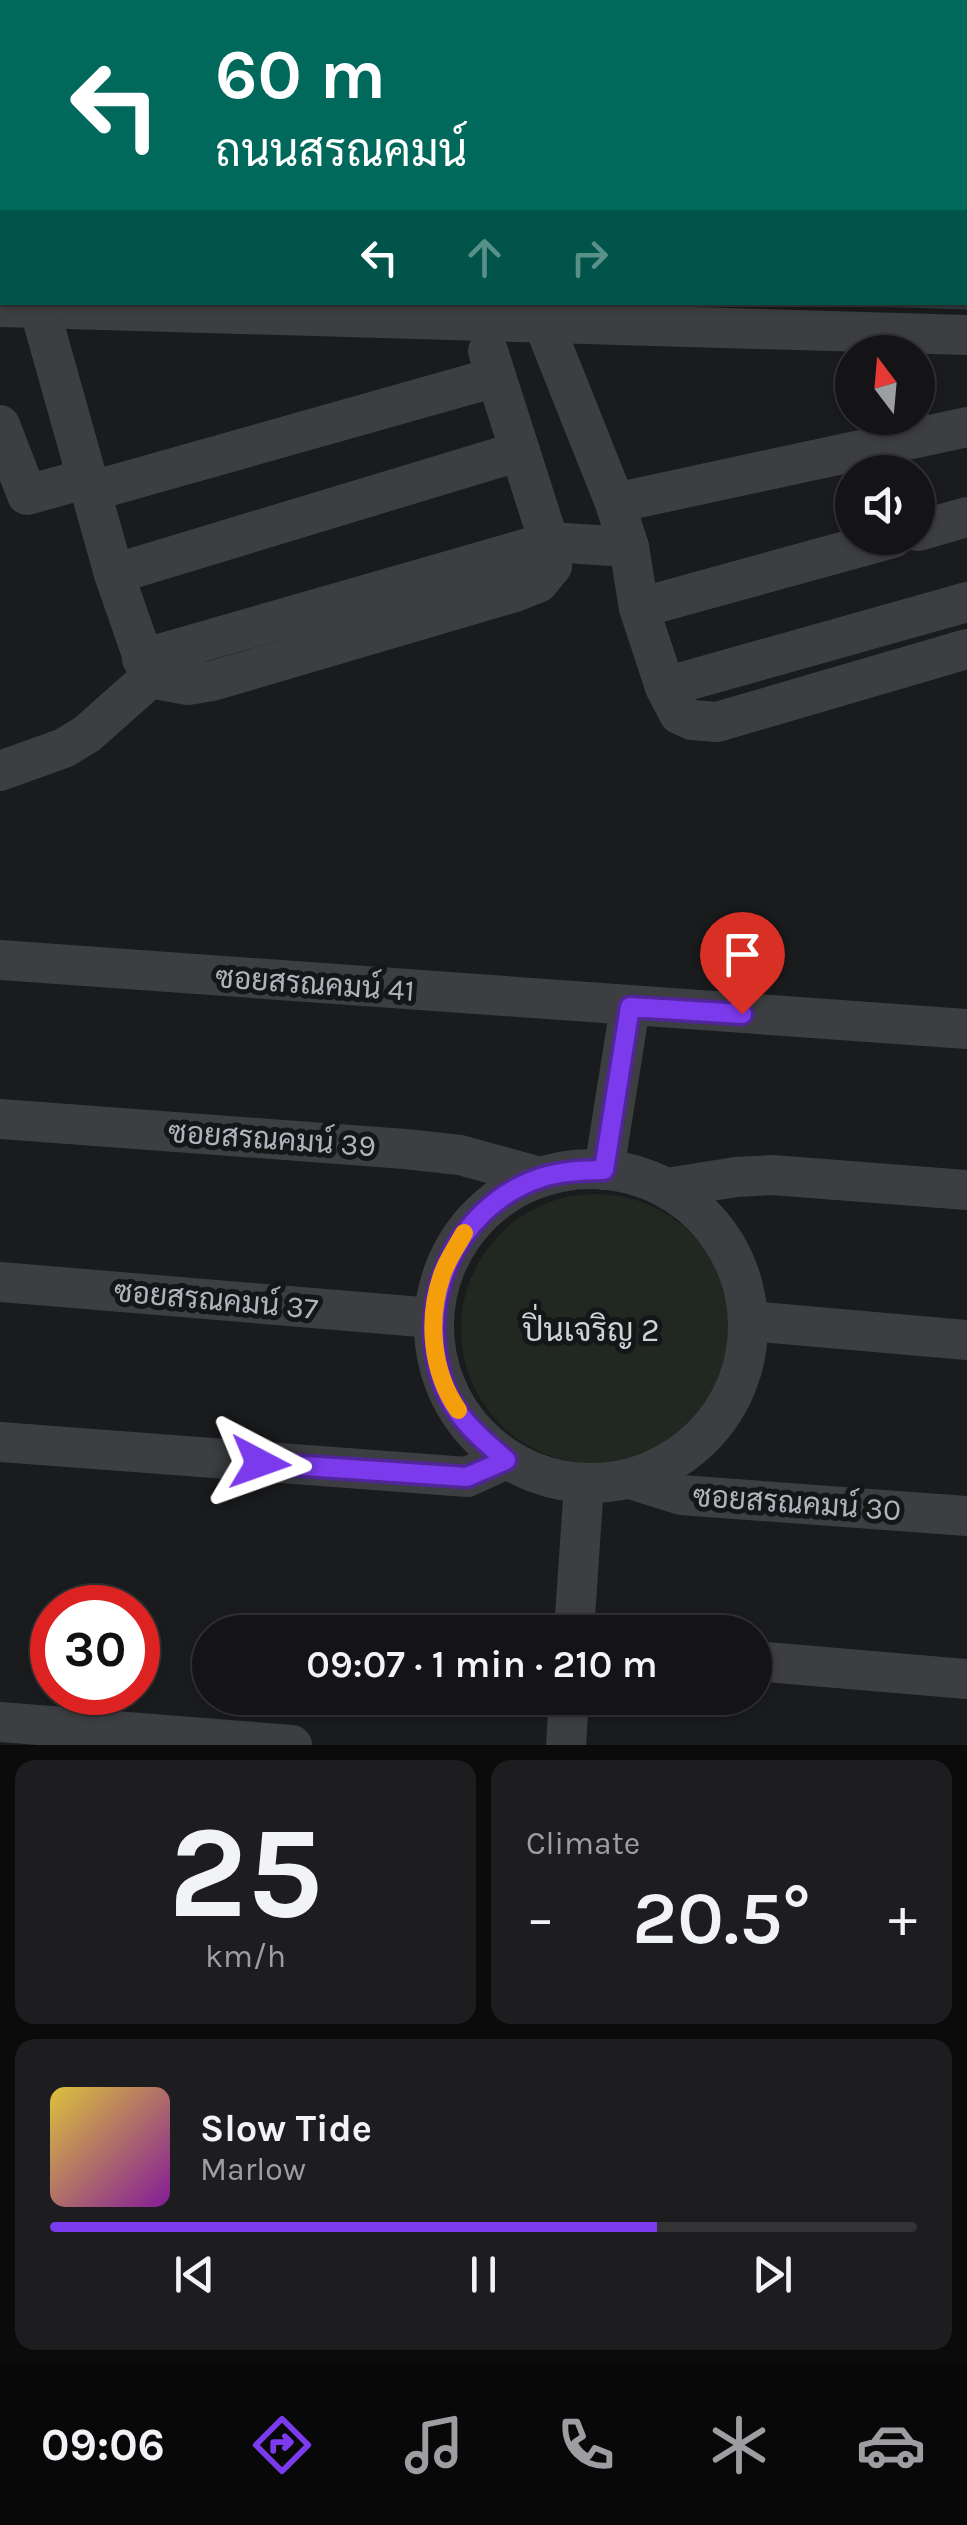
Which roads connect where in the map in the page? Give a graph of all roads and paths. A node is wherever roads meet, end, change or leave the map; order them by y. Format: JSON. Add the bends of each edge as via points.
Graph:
{"nodes":[{"id":1,"x":28,"y":314,"type":"edge"},
{"id":2,"x":478,"y":320,"type":"junction"},
{"id":3,"x":543,"y":322,"type":"junction"},
{"id":4,"x":0,"y":330,"type":"edge"},
{"id":5,"x":967,"y":335,"type":"edge"},
{"id":6,"x":496,"y":376,"type":"junction"},
{"id":7,"x":0,"y":425,"type":"edge"},
{"id":8,"x":967,"y":426,"type":"edge"},
{"id":9,"x":520,"y":451,"type":"junction"},
{"id":10,"x":90,"y":484,"type":"junction"},
{"id":11,"x":14,"y":499,"type":"edge"},
{"id":12,"x":616,"y":503,"type":"junction"},
{"id":13,"x":967,"y":517,"type":"edge"},
{"id":14,"x":935,"y":526,"type":"edge"},
{"id":15,"x":549,"y":542,"type":"junction"},
{"id":16,"x":628,"y":547,"type":"junction"},
{"id":17,"x":835,"y":554,"type":"edge"},
{"id":18,"x":114,"y":574,"type":"junction"},
{"id":19,"x":967,"y":602,"type":"edge"},
{"id":20,"x":639,"y":608,"type":"junction"},
{"id":21,"x":967,"y":649,"type":"edge"},
{"id":22,"x":146,"y":668,"type":"junction"},
{"id":23,"x":665,"y":686,"type":"junction"},
{"id":24,"x":0,"y":771,"type":"edge"},
{"id":25,"x":0,"y":960,"type":"edge"},
{"id":26,"x":630,"y":1007,"type":"junction"},
{"id":27,"x":967,"y":1030,"type":"edge"},
{"id":28,"x":0,"y":1119,"type":"edge"},
{"id":29,"x":604,"y":1170,"type":"junction"},
{"id":30,"x":540,"y":1178,"type":"junction"},
{"id":31,"x":666,"y":1188,"type":"junction"},
{"id":32,"x":967,"y":1190,"type":"edge"},
{"id":33,"x":0,"y":1282,"type":"edge"},
{"id":34,"x":432,"y":1318,"type":"junction"},
{"id":35,"x":749,"y":1321,"type":"junction"},
{"id":36,"x":967,"y":1340,"type":"edge"},
{"id":37,"x":0,"y":1442,"type":"edge"},
{"id":38,"x":506,"y":1460,"type":"junction"},
{"id":39,"x":630,"y":1479,"type":"junction"},
{"id":40,"x":584,"y":1484,"type":"junction"},
{"id":41,"x":967,"y":1516,"type":"edge"},
{"id":42,"x":575,"y":1615,"type":"edge"},
{"id":43,"x":772,"y":1662,"type":"edge"},
{"id":44,"x":967,"y":1679,"type":"edge"},
{"id":45,"x":568,"y":1715,"type":"edge"},
{"id":46,"x":0,"y":1722,"type":"edge"},
{"id":47,"x":292,"y":1745,"type":"edge"},
{"id":48,"x":566,"y":1745,"type":"edge"}],
"edges":[{"from":1,"to":2,"type":"street"},
{"from":1,"to":4,"type":"street"},
{"from":1,"to":10,"type":"street"},
{"from":2,"to":3,"type":"street"},
{"from":2,"to":6,"type":"street"},
{"from":3,"to":5,"type":"street"},
{"from":3,"to":12,"type":"street"},
{"from":6,"to":9,"type":"street"},
{"from":6,"to":10,"type":"street"},
{"from":7,"to":11,"type":"street"},
{"from":8,"to":12,"type":"street"},
{"from":9,"to":15,"type":"street"},
{"from":9,"to":18,"type":"street"},
{"from":10,"to":11,"type":"street"},
{"from":10,"to":18,"type":"street"},
{"from":12,"to":16,"type":"street"},
{"from":13,"to":14,"type":"street"},
{"from":15,"to":16,"type":"street"},
{"from":15,"to":22,"type":"street"},
{"from":16,"to":20,"type":"street"},
{"from":17,"to":20,"type":"street"},
{"from":18,"to":22,"type":"street"},
{"from":19,"to":23,"type":"street"},
{"from":20,"to":23,"type":"street"},
{"from":21,"to":23,"type":"street","via":[[717,722],[680,714]]},
{"from":22,"to":24,"type":"street","via":[[87,734]]},
{"from":25,"to":26,"type":"street","name":"ซอยสรณคมน์ 41"},
{"from":26,"to":27,"type":"street","name":"ซอยสรณคมน์ 41"},
{"from":26,"to":29,"type":"street"},
{"from":28,"to":30,"type":"street","name":"ซอยสรณคมน์ 39","via":[[460,1155]]},
{"from":29,"to":30,"type":"street"},
{"from":29,"to":31,"type":"street"},
{"from":30,"to":34,"type":"street","via":[[499,1199],[465,1231],[442,1273]]},
{"from":31,"to":32,"type":"street","via":[[772,1175]]},
{"from":31,"to":35,"type":"street","via":[[700,1212],[726,1244]]},
{"from":33,"to":34,"type":"street","name":"ซอยสรณคมน์ 37"},
{"from":34,"to":38,"type":"street","via":[[436,1360],[450,1398],[474,1433]]},
{"from":35,"to":36,"type":"street"},
{"from":35,"to":39,"type":"street","via":[[742,1374],[718,1420],[679,1457]]},
{"from":37,"to":38,"type":"street","via":[[467,1477]]},
{"from":38,"to":40,"type":"street","via":[[543,1477]]},
{"from":39,"to":40,"type":"street"},
{"from":39,"to":41,"type":"street","name":"ซอยสรณคมน์ 30","via":[[682,1495]]},
{"from":40,"to":42,"type":"street"},
{"from":43,"to":44,"type":"street"},
{"from":45,"to":48,"type":"street"},
{"from":46,"to":47,"type":"street"}]}
